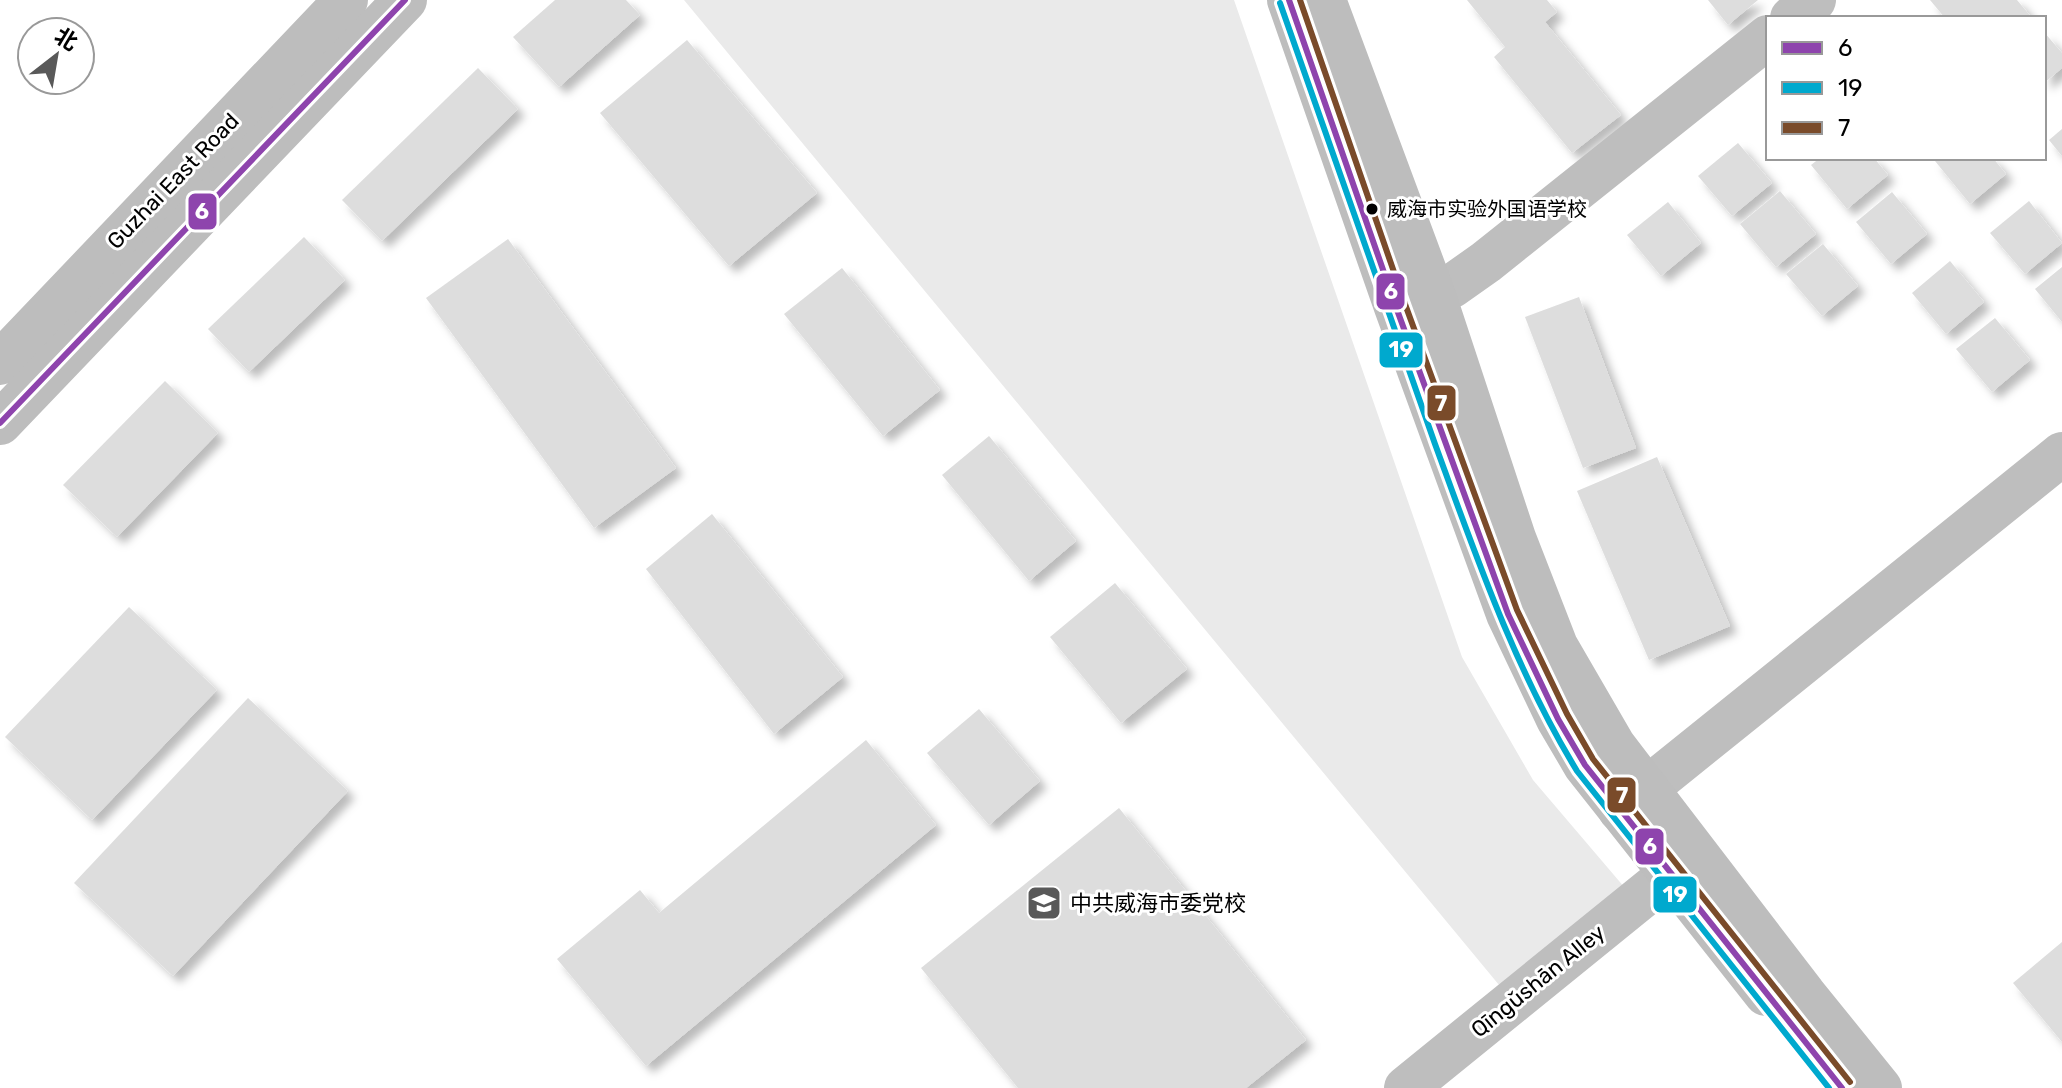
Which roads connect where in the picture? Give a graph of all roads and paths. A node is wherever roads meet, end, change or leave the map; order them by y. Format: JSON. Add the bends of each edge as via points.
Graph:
{"nodes":[{"id":1,"x":346,"y":0,"type":"edge"},
{"id":2,"x":405,"y":0,"type":"edge"},
{"id":3,"x":1289,"y":0,"type":"edge"},
{"id":4,"x":1324,"y":0,"type":"edge"},
{"id":5,"x":1814,"y":0,"type":"edge"},
{"id":6,"x":1794,"y":16,"type":"edge"},
{"id":7,"x":1766,"y":39,"type":"edge"},
{"id":8,"x":1414,"y":300,"type":"junction"},
{"id":9,"x":0,"y":363,"type":"edge"},
{"id":10,"x":0,"y":423,"type":"edge"},
{"id":11,"x":2062,"y":454,"type":"edge"},
{"id":12,"x":1633,"y":799,"type":"junction"},
{"id":13,"x":1670,"y":874,"type":"junction"},
{"id":14,"x":1406,"y":1088,"type":"edge"},
{"id":15,"x":1842,"y":1088,"type":"edge"},
{"id":16,"x":1880,"y":1088,"type":"edge"}],
"edges":[{"from":1,"to":9,"type":"main road","name":"Guzhai East Road"},
{"from":2,"to":10,"type":"main road","name":"Guzhai East Road"},
{"from":3,"to":8,"type":"main road"},
{"from":4,"to":8,"type":"main road"},
{"from":5,"to":6,"type":"street"},
{"from":7,"to":8,"type":"street","via":[[1486,262],[1452,286]]},
{"from":8,"to":12,"type":"main road","via":[[1508,614],[1585,765]]},
{"from":11,"to":12,"type":"street"},
{"from":12,"to":13,"type":"main road"},
{"from":12,"to":16,"type":"main road"},
{"from":13,"to":14,"type":"street","name":"Qīngǔshān Alley"},
{"from":13,"to":15,"type":"main road"}]}
